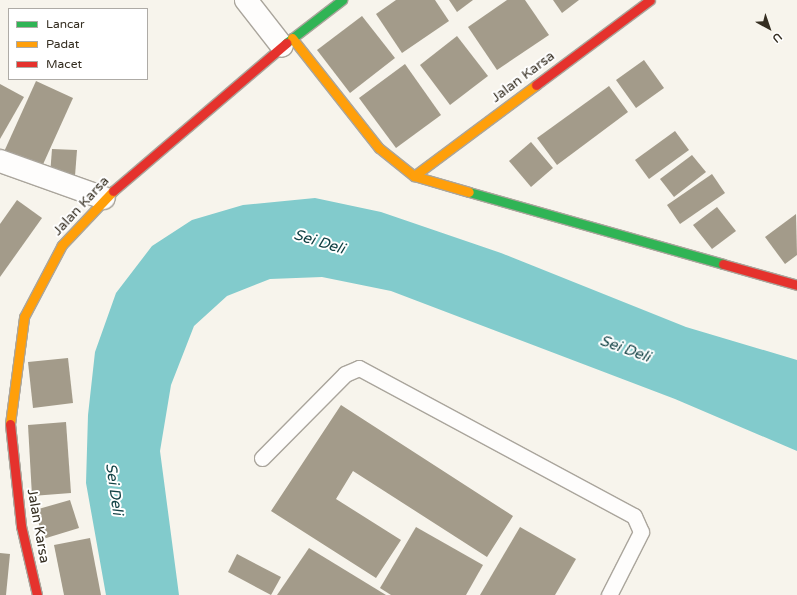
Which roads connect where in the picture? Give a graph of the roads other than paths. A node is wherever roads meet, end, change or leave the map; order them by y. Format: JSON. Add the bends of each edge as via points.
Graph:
{"nodes":[{"id":1,"x":246,"y":0,"type":"edge"},
{"id":2,"x":342,"y":0,"type":"edge"},
{"id":3,"x":650,"y":0,"type":"edge"},
{"id":4,"x":287,"y":42,"type":"junction"},
{"id":5,"x":0,"y":162,"type":"edge"},
{"id":6,"x":414,"y":176,"type":"junction"},
{"id":7,"x":104,"y":198,"type":"junction"},
{"id":8,"x":794,"y":281,"type":"edge"},
{"id":9,"x":262,"y":458,"type":"dead end"},
{"id":10,"x":37,"y":595,"type":"edge"},
{"id":11,"x":609,"y":595,"type":"edge"}],
"edges":[{"from":1,"to":4,"type":"street"},
{"from":2,"to":4,"type":"street","name":"Jalan Karsa"},
{"from":3,"to":6,"type":"street","name":"Jalan Karsa"},
{"from":4,"to":6,"type":"street","via":[[379,148]]},
{"from":4,"to":7,"type":"street","name":"Jalan Karsa"},
{"from":5,"to":7,"type":"street"},
{"from":6,"to":8,"type":"street"},
{"from":7,"to":10,"type":"street","name":"Jalan Karsa","via":[[62,245],[24,317],[16,361],[10,421],[21,526]]},
{"from":9,"to":11,"type":"lane","via":[[345,374],[359,368],[634,516],[641,532]]}]}
